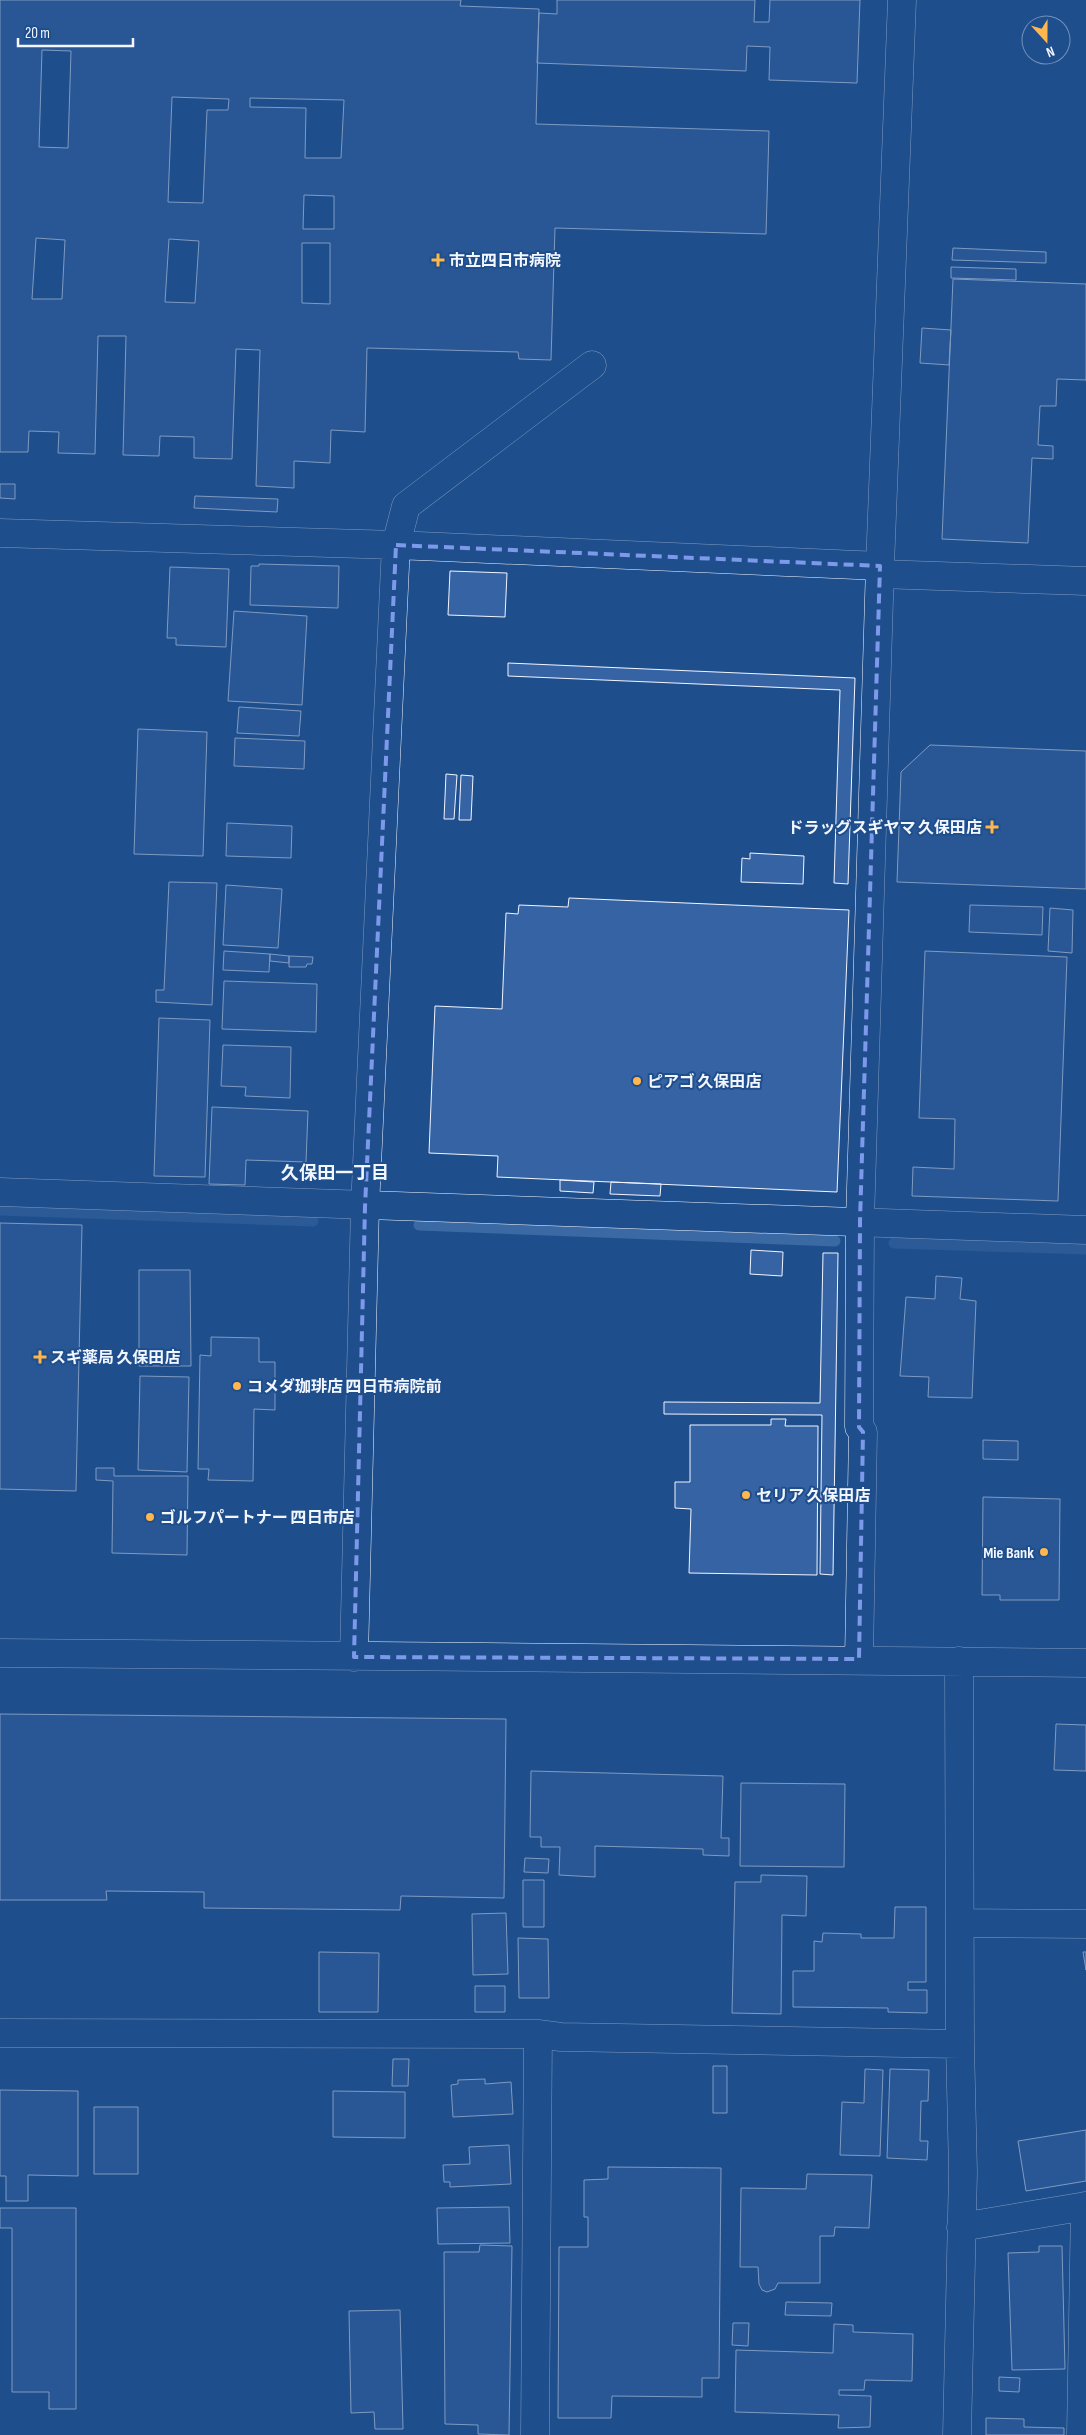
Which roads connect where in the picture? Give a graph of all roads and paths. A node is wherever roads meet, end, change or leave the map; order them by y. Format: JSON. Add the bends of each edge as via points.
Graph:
{"nodes":[{"id":1,"x":902,"y":0,"type":"edge"},
{"id":2,"x":592,"y":365,"type":"dead end"},
{"id":3,"x":0,"y":533,"type":"edge"},
{"id":4,"x":396,"y":545,"type":"junction"},
{"id":5,"x":880,"y":570,"type":"junction"},
{"id":6,"x":1086,"y":581,"type":"edge"},
{"id":7,"x":0,"y":1192,"type":"edge"},
{"id":8,"x":365,"y":1207,"type":"junction"},
{"id":9,"x":860,"y":1221,"type":"junction"},
{"id":10,"x":1086,"y":1230,"type":"edge"},
{"id":11,"x":0,"y":1653,"type":"edge"},
{"id":12,"x":354,"y":1657,"type":"junction"},
{"id":13,"x":859,"y":1659,"type":"junction"},
{"id":14,"x":959,"y":1661,"type":"junction"},
{"id":15,"x":1086,"y":1663,"type":"edge"},
{"id":16,"x":960,"y":1923,"type":"junction"},
{"id":17,"x":1086,"y":1924,"type":"edge"},
{"id":18,"x":0,"y":2033,"type":"edge"},
{"id":19,"x":538,"y":2034,"type":"junction"},
{"id":20,"x":960,"y":2044,"type":"junction"},
{"id":21,"x":1085,"y":2206,"type":"edge"},
{"id":22,"x":961,"y":2227,"type":"junction"},
{"id":23,"x":535,"y":2435,"type":"edge"},
{"id":24,"x":957,"y":2435,"type":"edge"},
{"id":25,"x":1081,"y":2435,"type":"edge"}],
"edges":[{"from":1,"to":5,"type":"street"},
{"from":2,"to":4,"type":"street","via":[[406,506]]},
{"from":3,"to":4,"type":"street"},
{"from":4,"to":5,"type":"street"},
{"from":4,"to":8,"type":"street"},
{"from":5,"to":6,"type":"street"},
{"from":5,"to":9,"type":"street"},
{"from":7,"to":8,"type":"street"},
{"from":8,"to":9,"type":"street"},
{"from":8,"to":12,"type":"street"},
{"from":9,"to":10,"type":"street"},
{"from":9,"to":13,"type":"street","via":[[859,1427],[863,1432]]},
{"from":11,"to":12,"type":"street"},
{"from":12,"to":13,"type":"street"},
{"from":13,"to":14,"type":"street"},
{"from":14,"to":15,"type":"street"},
{"from":14,"to":16,"type":"street"},
{"from":16,"to":17,"type":"street"},
{"from":16,"to":20,"type":"street"},
{"from":18,"to":19,"type":"street"},
{"from":19,"to":20,"type":"street"},
{"from":19,"to":23,"type":"street"},
{"from":20,"to":22,"type":"street"},
{"from":21,"to":22,"type":"street"},
{"from":21,"to":25,"type":"street"},
{"from":22,"to":24,"type":"street"}]}
